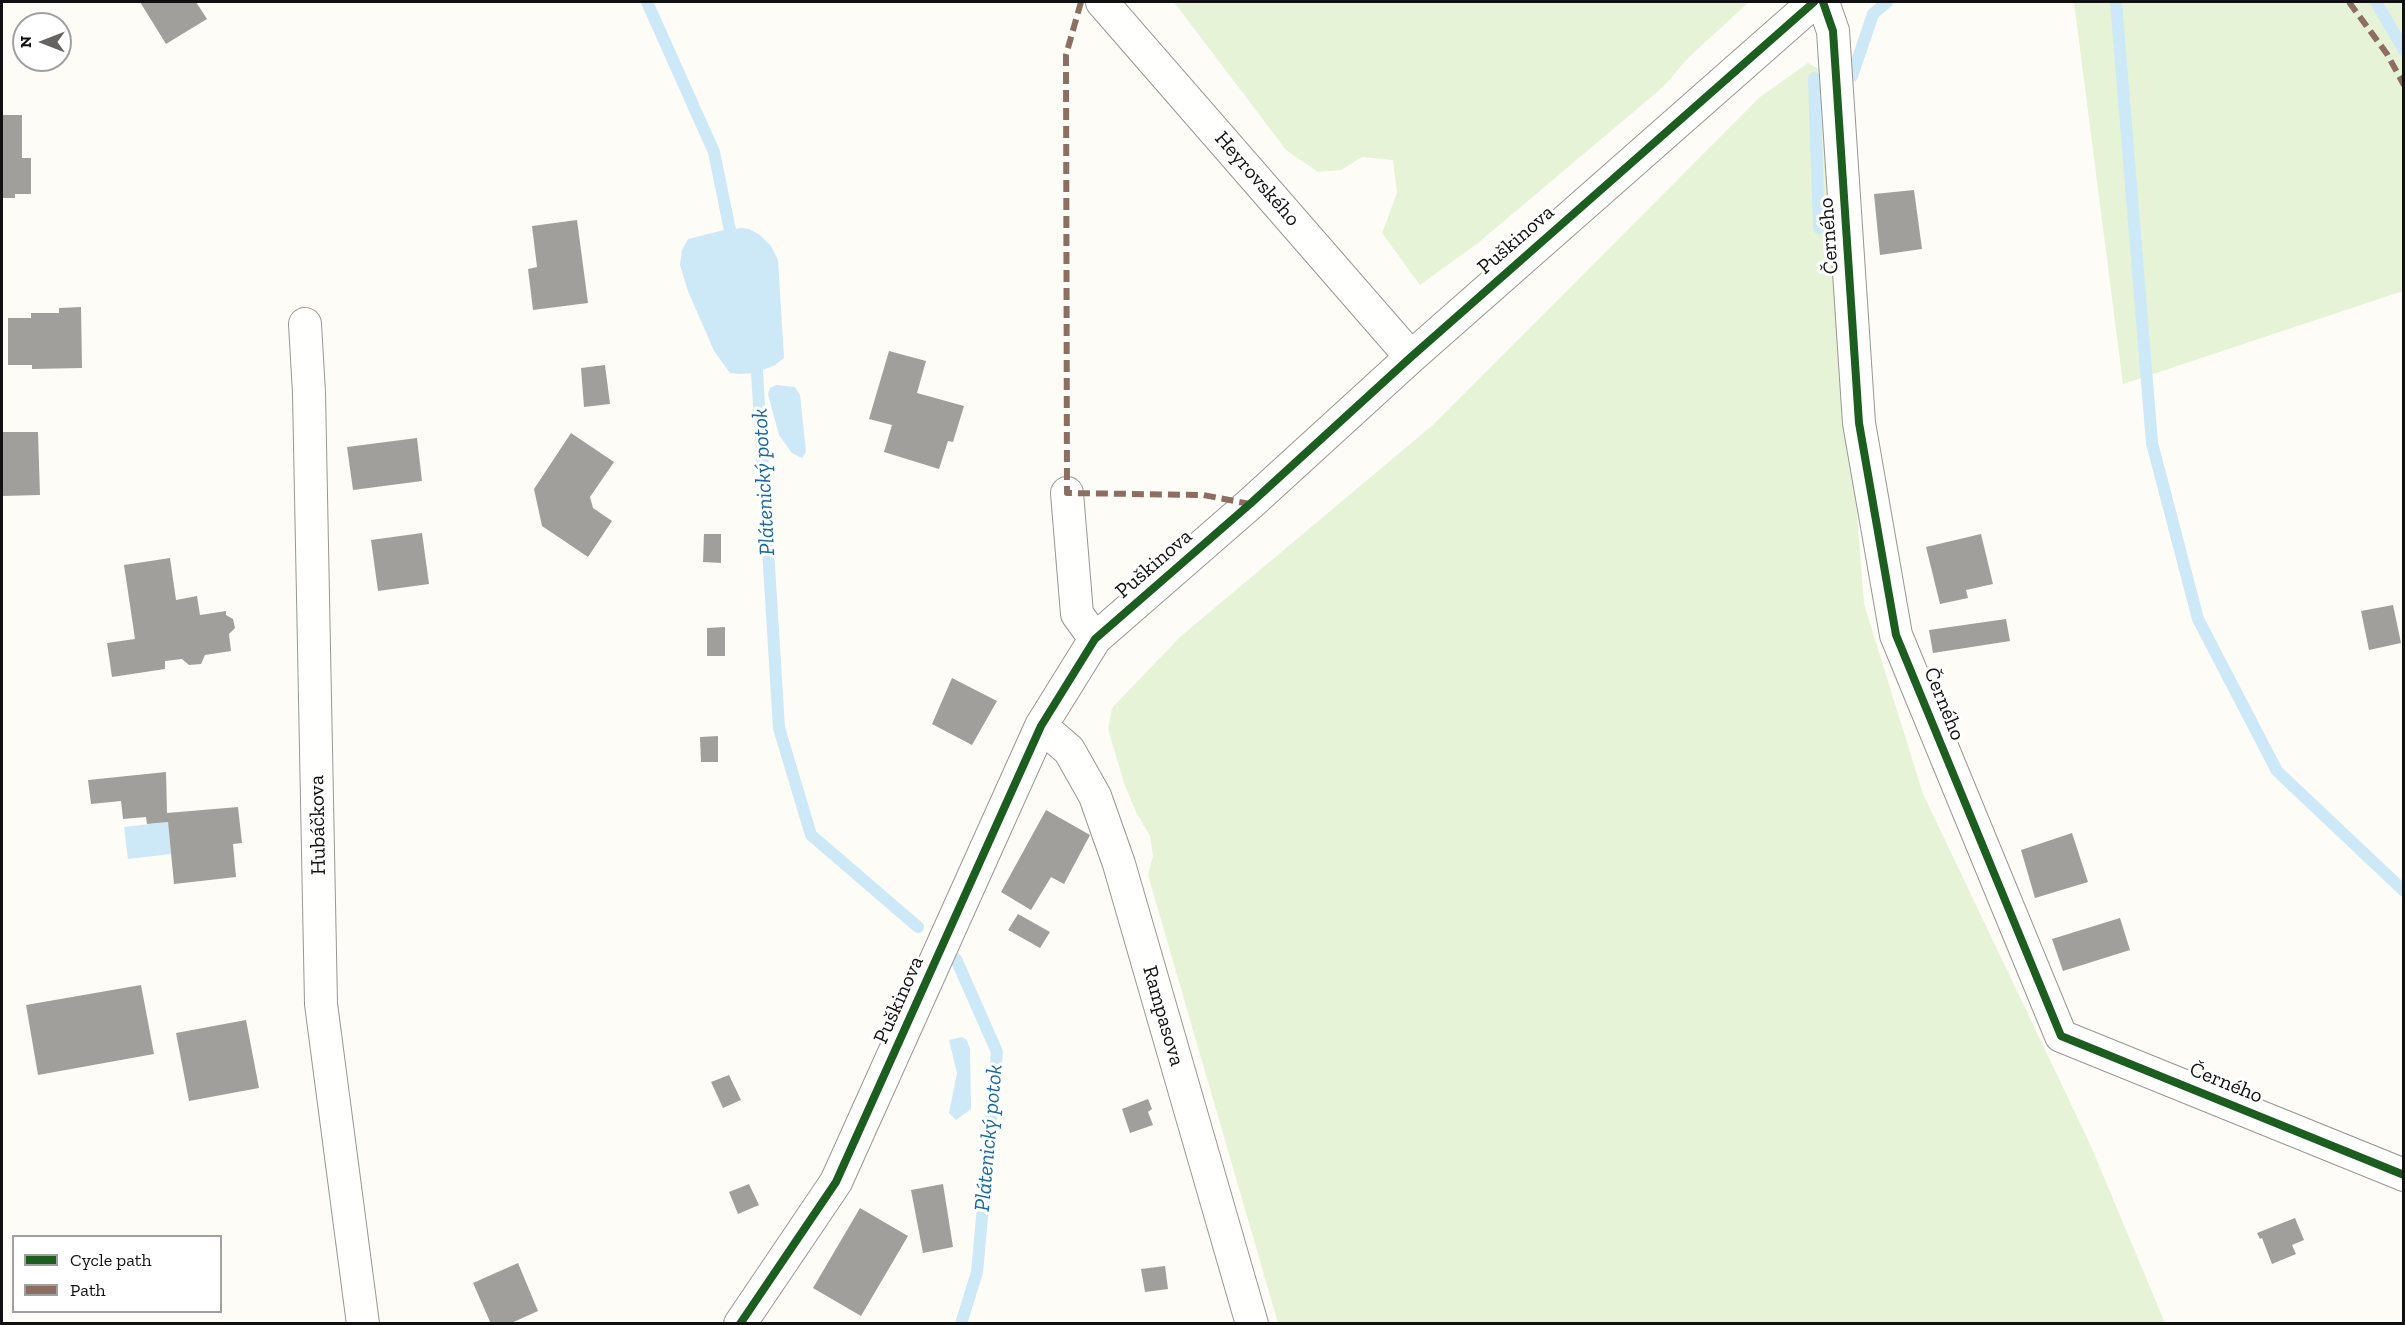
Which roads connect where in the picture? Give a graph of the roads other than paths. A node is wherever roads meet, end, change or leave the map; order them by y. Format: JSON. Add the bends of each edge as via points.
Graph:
{"nodes":[{"id":1,"x":1102,"y":2,"type":"edge"},
{"id":2,"x":1814,"y":2,"type":"edge"},
{"id":3,"x":1823,"y":2,"type":"edge"},
{"id":4,"x":305,"y":324,"type":"dead end"},
{"id":5,"x":1411,"y":357,"type":"junction"},
{"id":6,"x":1067,"y":493,"type":"dead end"},
{"id":7,"x":1095,"y":639,"type":"junction"},
{"id":8,"x":1041,"y":726,"type":"junction"},
{"id":9,"x":2403,"y":1175,"type":"edge"},
{"id":10,"x":363,"y":1323,"type":"edge"},
{"id":11,"x":740,"y":1323,"type":"edge"},
{"id":12,"x":1252,"y":1323,"type":"edge"}],
"edges":[{"from":1,"to":5,"type":"street","name":"Heyrovského"},
{"from":2,"to":5,"type":"street","name":"Puškinova"},
{"from":3,"to":9,"type":"street","name":"Černého","via":[[1833,31],[1859,423],[1896,635],[2061,1036]]},
{"from":4,"to":10,"type":"street","name":"Hubáčkova","via":[[321,1004]]},
{"from":5,"to":7,"type":"street","name":"Puškinova"},
{"from":6,"to":7,"type":"street","via":[[1077,614]]},
{"from":7,"to":8,"type":"street","name":"Puškinova"},
{"from":8,"to":11,"type":"street","name":"Puškinova","via":[[836,1182]]},
{"from":8,"to":12,"type":"street","name":"Rampasova","via":[[1069,750],[1095,796],[1119,864]]}]}
